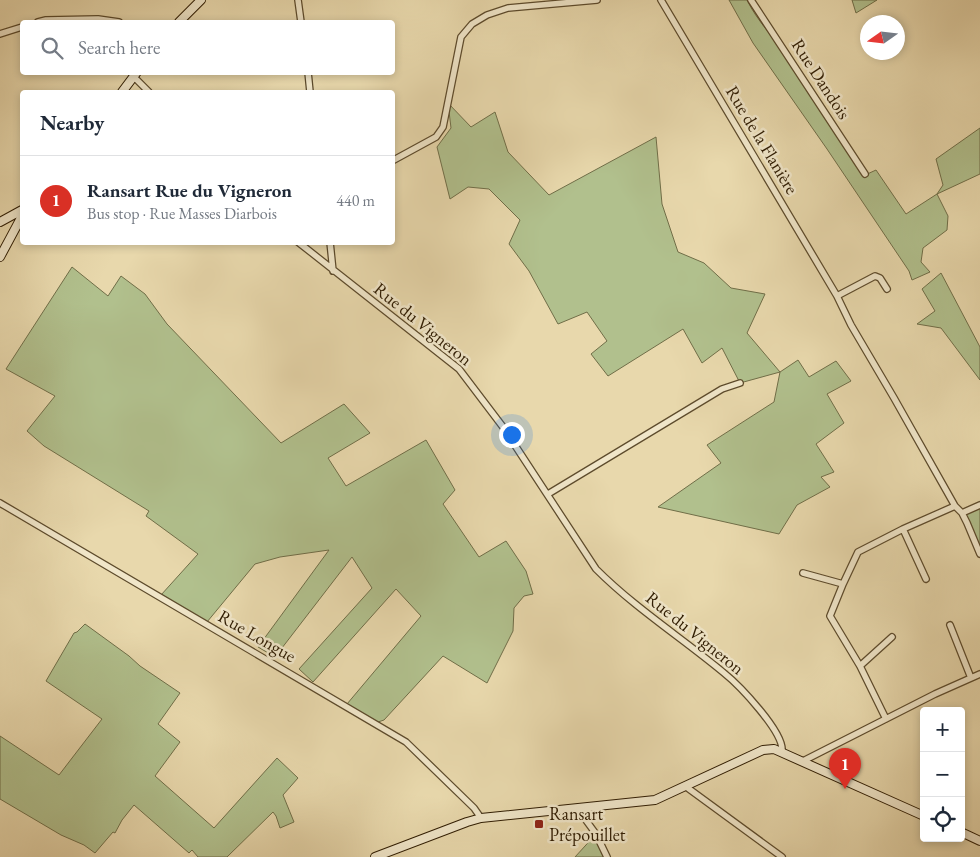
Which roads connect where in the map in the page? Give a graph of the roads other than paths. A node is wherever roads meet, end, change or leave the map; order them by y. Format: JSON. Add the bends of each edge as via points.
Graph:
{"nodes":[{"id":1,"x":201,"y":0,"type":"edge"},
{"id":2,"x":298,"y":0,"type":"edge"},
{"id":3,"x":597,"y":0,"type":"edge"},
{"id":4,"x":661,"y":0,"type":"edge"},
{"id":5,"x":751,"y":0,"type":"edge"},
{"id":6,"x":46,"y":20,"type":"edge"},
{"id":7,"x":105,"y":20,"type":"edge"},
{"id":8,"x":181,"y":20,"type":"edge"},
{"id":9,"x":301,"y":20,"type":"edge"},
{"id":10,"x":20,"y":28,"type":"edge"},
{"id":11,"x":0,"y":34,"type":"edge"},
{"id":12,"x":134,"y":75,"type":"edge"},
{"id":13,"x":136,"y":75,"type":"edge"},
{"id":14,"x":308,"y":75,"type":"edge"},
{"id":15,"x":123,"y":90,"type":"edge"},
{"id":16,"x":148,"y":90,"type":"edge"},
{"id":17,"x":310,"y":90,"type":"edge"},
{"id":18,"x":395,"y":160,"type":"edge"},
{"id":19,"x":865,"y":174,"type":"dead end"},
{"id":20,"x":20,"y":211,"type":"edge"},
{"id":21,"x":20,"y":220,"type":"edge"},
{"id":22,"x":0,"y":222,"type":"edge"},
{"id":23,"x":302,"y":245,"type":"edge"},
{"id":24,"x":330,"y":245,"type":"edge"},
{"id":25,"x":0,"y":257,"type":"edge"},
{"id":26,"x":333,"y":271,"type":"junction"},
{"id":27,"x":887,"y":289,"type":"dead end"},
{"id":28,"x":837,"y":296,"type":"junction"},
{"id":29,"x":740,"y":383,"type":"dead end"},
{"id":30,"x":548,"y":494,"type":"junction"},
{"id":31,"x":0,"y":502,"type":"edge"},
{"id":32,"x":980,"y":505,"type":"edge"},
{"id":33,"x":955,"y":506,"type":"junction"},
{"id":34,"x":962,"y":513,"type":"junction"},
{"id":35,"x":903,"y":529,"type":"junction"},
{"id":36,"x":980,"y":554,"type":"edge"},
{"id":37,"x":803,"y":573,"type":"dead end"},
{"id":38,"x":926,"y":579,"type":"dead end"},
{"id":39,"x":843,"y":584,"type":"junction"},
{"id":40,"x":950,"y":625,"type":"dead end"},
{"id":41,"x":892,"y":637,"type":"dead end"},
{"id":42,"x":860,"y":666,"type":"junction"},
{"id":43,"x":980,"y":674,"type":"edge"},
{"id":44,"x":971,"y":678,"type":"junction"},
{"id":45,"x":886,"y":719,"type":"junction"},
{"id":46,"x":782,"y":751,"type":"junction"},
{"id":47,"x":803,"y":761,"type":"junction"},
{"id":48,"x":685,"y":786,"type":"junction"},
{"id":49,"x":578,"y":808,"type":"junction"},
{"id":50,"x":920,"y":814,"type":"edge"},
{"id":51,"x":481,"y":818,"type":"junction"},
{"id":52,"x":965,"y":834,"type":"edge"},
{"id":53,"x":980,"y":841,"type":"edge"},
{"id":54,"x":375,"y":857,"type":"edge"},
{"id":55,"x":607,"y":857,"type":"edge"},
{"id":56,"x":782,"y":857,"type":"edge"}],
"edges":[{"from":1,"to":8,"type":"street"},
{"from":2,"to":9,"type":"street"},
{"from":3,"to":18,"type":"street","via":[[508,8],[472,24],[461,37],[443,127],[436,137]]},
{"from":4,"to":28,"type":"street","name":"Rue de la Flanière"},
{"from":5,"to":19,"type":"street","name":"Rue Dandois"},
{"from":6,"to":7,"type":"street"},
{"from":10,"to":11,"type":"street"},
{"from":12,"to":15,"type":"street"},
{"from":13,"to":16,"type":"street"},
{"from":14,"to":17,"type":"street"},
{"from":20,"to":22,"type":"street"},
{"from":21,"to":25,"type":"street"},
{"from":23,"to":26,"type":"street","name":"Rue du Vigneron"},
{"from":24,"to":26,"type":"street"},
{"from":26,"to":30,"type":"street","name":"Rue du Vigneron","via":[[459,369]]},
{"from":27,"to":28,"type":"street","via":[[875,276]]},
{"from":28,"to":33,"type":"street","name":"Rue de la Flanière"},
{"from":29,"to":30,"type":"street","via":[[722,389]]},
{"from":30,"to":46,"type":"street","name":"Rue du Vigneron","via":[[596,569],[615,588],[725,674],[774,730]]},
{"from":31,"to":51,"type":"street","name":"Rue Longue","via":[[406,742]]},
{"from":32,"to":34,"type":"street"},
{"from":33,"to":34,"type":"street","name":"Rue de la Flanière"},
{"from":33,"to":35,"type":"street"},
{"from":34,"to":36,"type":"street","name":"Rue de la Flanière"},
{"from":35,"to":38,"type":"street"},
{"from":35,"to":39,"type":"street","via":[[858,552]]},
{"from":37,"to":39,"type":"street"},
{"from":39,"to":42,"type":"street","via":[[830,616]]},
{"from":40,"to":44,"type":"street"},
{"from":41,"to":42,"type":"street"},
{"from":42,"to":45,"type":"street"},
{"from":43,"to":44,"type":"street"},
{"from":44,"to":45,"type":"street"},
{"from":45,"to":47,"type":"street"},
{"from":46,"to":47,"type":"street"},
{"from":46,"to":48,"type":"street","via":[[763,750]]},
{"from":47,"to":50,"type":"street"},
{"from":48,"to":49,"type":"street","via":[[655,800]]},
{"from":48,"to":56,"type":"street"},
{"from":49,"to":51,"type":"street"},
{"from":49,"to":55,"type":"street"},
{"from":51,"to":54,"type":"street"},
{"from":52,"to":53,"type":"street"}]}
